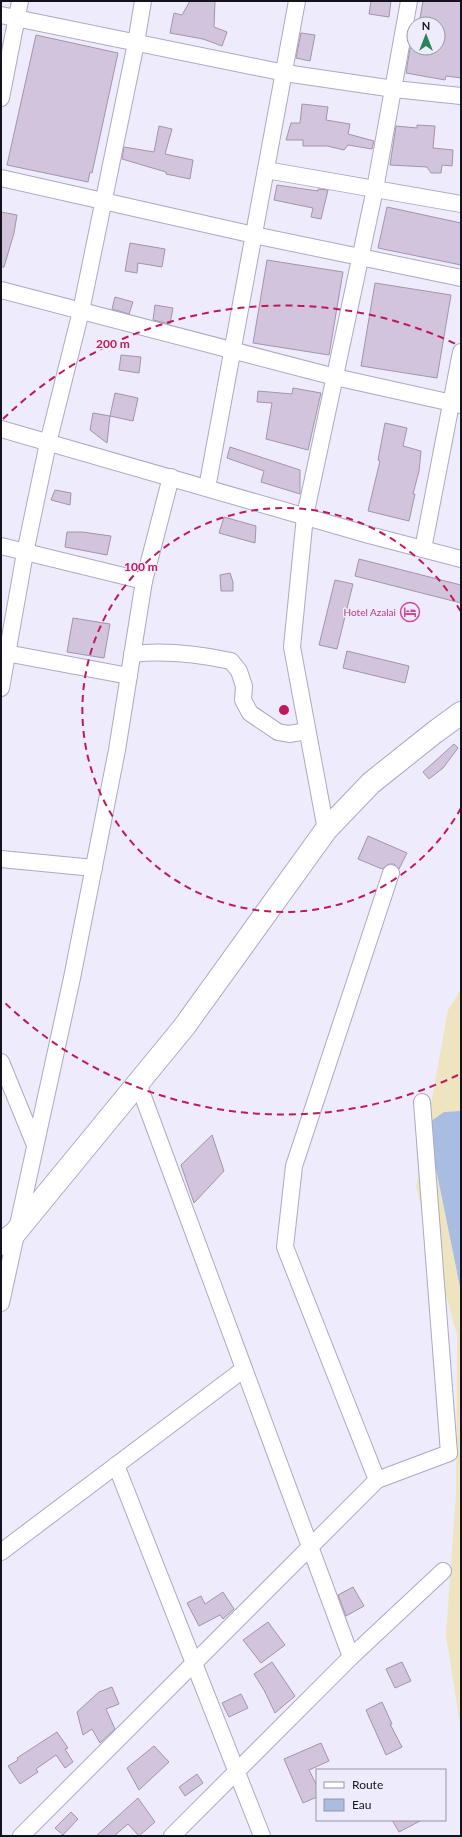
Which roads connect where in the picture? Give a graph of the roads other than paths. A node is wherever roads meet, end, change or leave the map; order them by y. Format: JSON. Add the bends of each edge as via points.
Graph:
{"nodes":[{"id":1,"x":20,"y":1,"type":"edge"},
{"id":2,"x":142,"y":1,"type":"edge"},
{"id":3,"x":298,"y":1,"type":"edge"},
{"id":4,"x":409,"y":1,"type":"edge"},
{"id":5,"x":1,"y":15,"type":"edge"},
{"id":6,"x":17,"y":18,"type":"junction"},
{"id":7,"x":136,"y":42,"type":"junction"},
{"id":8,"x":285,"y":73,"type":"junction"},
{"id":9,"x":3,"y":76,"type":"edge"},
{"id":10,"x":394,"y":89,"type":"junction"},
{"id":11,"x":461,"y":96,"type":"edge"},
{"id":12,"x":1,"y":98,"type":"edge"},
{"id":13,"x":266,"y":170,"type":"junction"},
{"id":14,"x":1,"y":178,"type":"edge"},
{"id":15,"x":375,"y":189,"type":"junction"},
{"id":16,"x":103,"y":201,"type":"junction"},
{"id":17,"x":461,"y":204,"type":"edge"},
{"id":18,"x":254,"y":235,"type":"junction"},
{"id":19,"x":360,"y":257,"type":"junction"},
{"id":20,"x":461,"y":278,"type":"edge"},
{"id":21,"x":1,"y":290,"type":"edge"},
{"id":22,"x":81,"y":311,"type":"junction"},
{"id":23,"x":233,"y":350,"type":"junction"},
{"id":24,"x":461,"y":352,"type":"edge"},
{"id":25,"x":335,"y":377,"type":"junction"},
{"id":26,"x":456,"y":404,"type":"edge"},
{"id":27,"x":1,"y":429,"type":"edge"},
{"id":28,"x":48,"y":443,"type":"junction"},
{"id":29,"x":171,"y":477,"type":"junction"},
{"id":30,"x":208,"y":488,"type":"junction"},
{"id":31,"x":305,"y":516,"type":"junction"},
{"id":32,"x":1,"y":546,"type":"edge"},
{"id":33,"x":424,"y":549,"type":"junction"},
{"id":34,"x":25,"y":553,"type":"junction"},
{"id":35,"x":461,"y":559,"type":"edge"},
{"id":36,"x":144,"y":581,"type":"junction"},
{"id":37,"x":4,"y":652,"type":"edge"},
{"id":38,"x":132,"y":654,"type":"junction"},
{"id":39,"x":129,"y":676,"type":"junction"},
{"id":40,"x":1,"y":688,"type":"edge"},
{"id":41,"x":461,"y":713,"type":"edge"},
{"id":42,"x":307,"y":731,"type":"junction"},
{"id":43,"x":326,"y":830,"type":"junction"},
{"id":44,"x":1,"y":859,"type":"edge"},
{"id":45,"x":94,"y":868,"type":"junction"},
{"id":46,"x":391,"y":873,"type":"dead end"},
{"id":47,"x":1,"y":1062,"type":"edge"},
{"id":48,"x":138,"y":1083,"type":"junction"},
{"id":49,"x":422,"y":1102,"type":"dead end"},
{"id":50,"x":35,"y":1145,"type":"junction"},
{"id":51,"x":8,"y":1239,"type":"edge"},
{"id":52,"x":1,"y":1303,"type":"edge"},
{"id":53,"x":244,"y":1369,"type":"junction"},
{"id":54,"x":116,"y":1465,"type":"junction"},
{"id":55,"x":377,"y":1480,"type":"junction"},
{"id":56,"x":310,"y":1547,"type":"junction"},
{"id":57,"x":1,"y":1552,"type":"edge"},
{"id":58,"x":443,"y":1571,"type":"dead end"},
{"id":59,"x":351,"y":1657,"type":"junction"},
{"id":60,"x":194,"y":1663,"type":"junction"},
{"id":61,"x":236,"y":1772,"type":"junction"},
{"id":62,"x":21,"y":1836,"type":"edge"},
{"id":63,"x":172,"y":1836,"type":"edge"},
{"id":64,"x":262,"y":1836,"type":"edge"}],
"edges":[{"from":1,"to":6,"type":"street"},
{"from":2,"to":7,"type":"street"},
{"from":3,"to":8,"type":"street"},
{"from":4,"to":10,"type":"street"},
{"from":5,"to":6,"type":"street"},
{"from":6,"to":7,"type":"street"},
{"from":6,"to":9,"type":"street"},
{"from":7,"to":8,"type":"street"},
{"from":7,"to":16,"type":"street"},
{"from":8,"to":10,"type":"street"},
{"from":8,"to":13,"type":"street"},
{"from":9,"to":12,"type":"street"},
{"from":10,"to":11,"type":"street"},
{"from":10,"to":15,"type":"street"},
{"from":13,"to":15,"type":"street"},
{"from":13,"to":18,"type":"street"},
{"from":14,"to":16,"type":"street"},
{"from":15,"to":17,"type":"street"},
{"from":15,"to":19,"type":"street"},
{"from":16,"to":18,"type":"street"},
{"from":16,"to":22,"type":"street"},
{"from":18,"to":19,"type":"street"},
{"from":18,"to":23,"type":"street"},
{"from":19,"to":20,"type":"street"},
{"from":19,"to":25,"type":"street"},
{"from":21,"to":22,"type":"street"},
{"from":22,"to":23,"type":"street"},
{"from":22,"to":28,"type":"street"},
{"from":23,"to":25,"type":"street"},
{"from":23,"to":30,"type":"street"},
{"from":24,"to":26,"type":"street"},
{"from":25,"to":26,"type":"street"},
{"from":25,"to":31,"type":"street"},
{"from":26,"to":33,"type":"street"},
{"from":27,"to":28,"type":"street"},
{"from":28,"to":29,"type":"street"},
{"from":28,"to":34,"type":"street"},
{"from":29,"to":30,"type":"street"},
{"from":29,"to":36,"type":"street"},
{"from":30,"to":31,"type":"street"},
{"from":31,"to":33,"type":"street"},
{"from":31,"to":42,"type":"street","via":[[292,647]]},
{"from":32,"to":34,"type":"street"},
{"from":33,"to":35,"type":"street"},
{"from":34,"to":36,"type":"street"},
{"from":34,"to":37,"type":"street"},
{"from":36,"to":38,"type":"street"},
{"from":37,"to":39,"type":"street"},
{"from":37,"to":40,"type":"street"},
{"from":38,"to":39,"type":"street"},
{"from":38,"to":42,"type":"street","via":[[179,652],[231,662],[239,671],[244,686],[243,700],[250,713],[278,732],[289,734]]},
{"from":39,"to":45,"type":"street"},
{"from":41,"to":43,"type":"main road","via":[[371,783]]},
{"from":42,"to":43,"type":"street"},
{"from":43,"to":48,"type":"main road","via":[[184,1027]]},
{"from":44,"to":45,"type":"street"},
{"from":45,"to":50,"type":"street"},
{"from":46,"to":55,"type":"street","via":[[294,1166],[285,1247]]},
{"from":47,"to":50,"type":"street"},
{"from":48,"to":51,"type":"main road"},
{"from":48,"to":53,"type":"street"},
{"from":49,"to":55,"type":"street","via":[[450,1453]]},
{"from":50,"to":51,"type":"street"},
{"from":51,"to":52,"type":"street"},
{"from":53,"to":54,"type":"street"},
{"from":53,"to":56,"type":"street"},
{"from":54,"to":57,"type":"street"},
{"from":54,"to":60,"type":"street"},
{"from":55,"to":56,"type":"street"},
{"from":56,"to":59,"type":"street"},
{"from":56,"to":60,"type":"street"},
{"from":58,"to":59,"type":"street"},
{"from":59,"to":61,"type":"street"},
{"from":60,"to":61,"type":"street"},
{"from":60,"to":62,"type":"street"},
{"from":61,"to":63,"type":"street"},
{"from":61,"to":64,"type":"street"}]}
